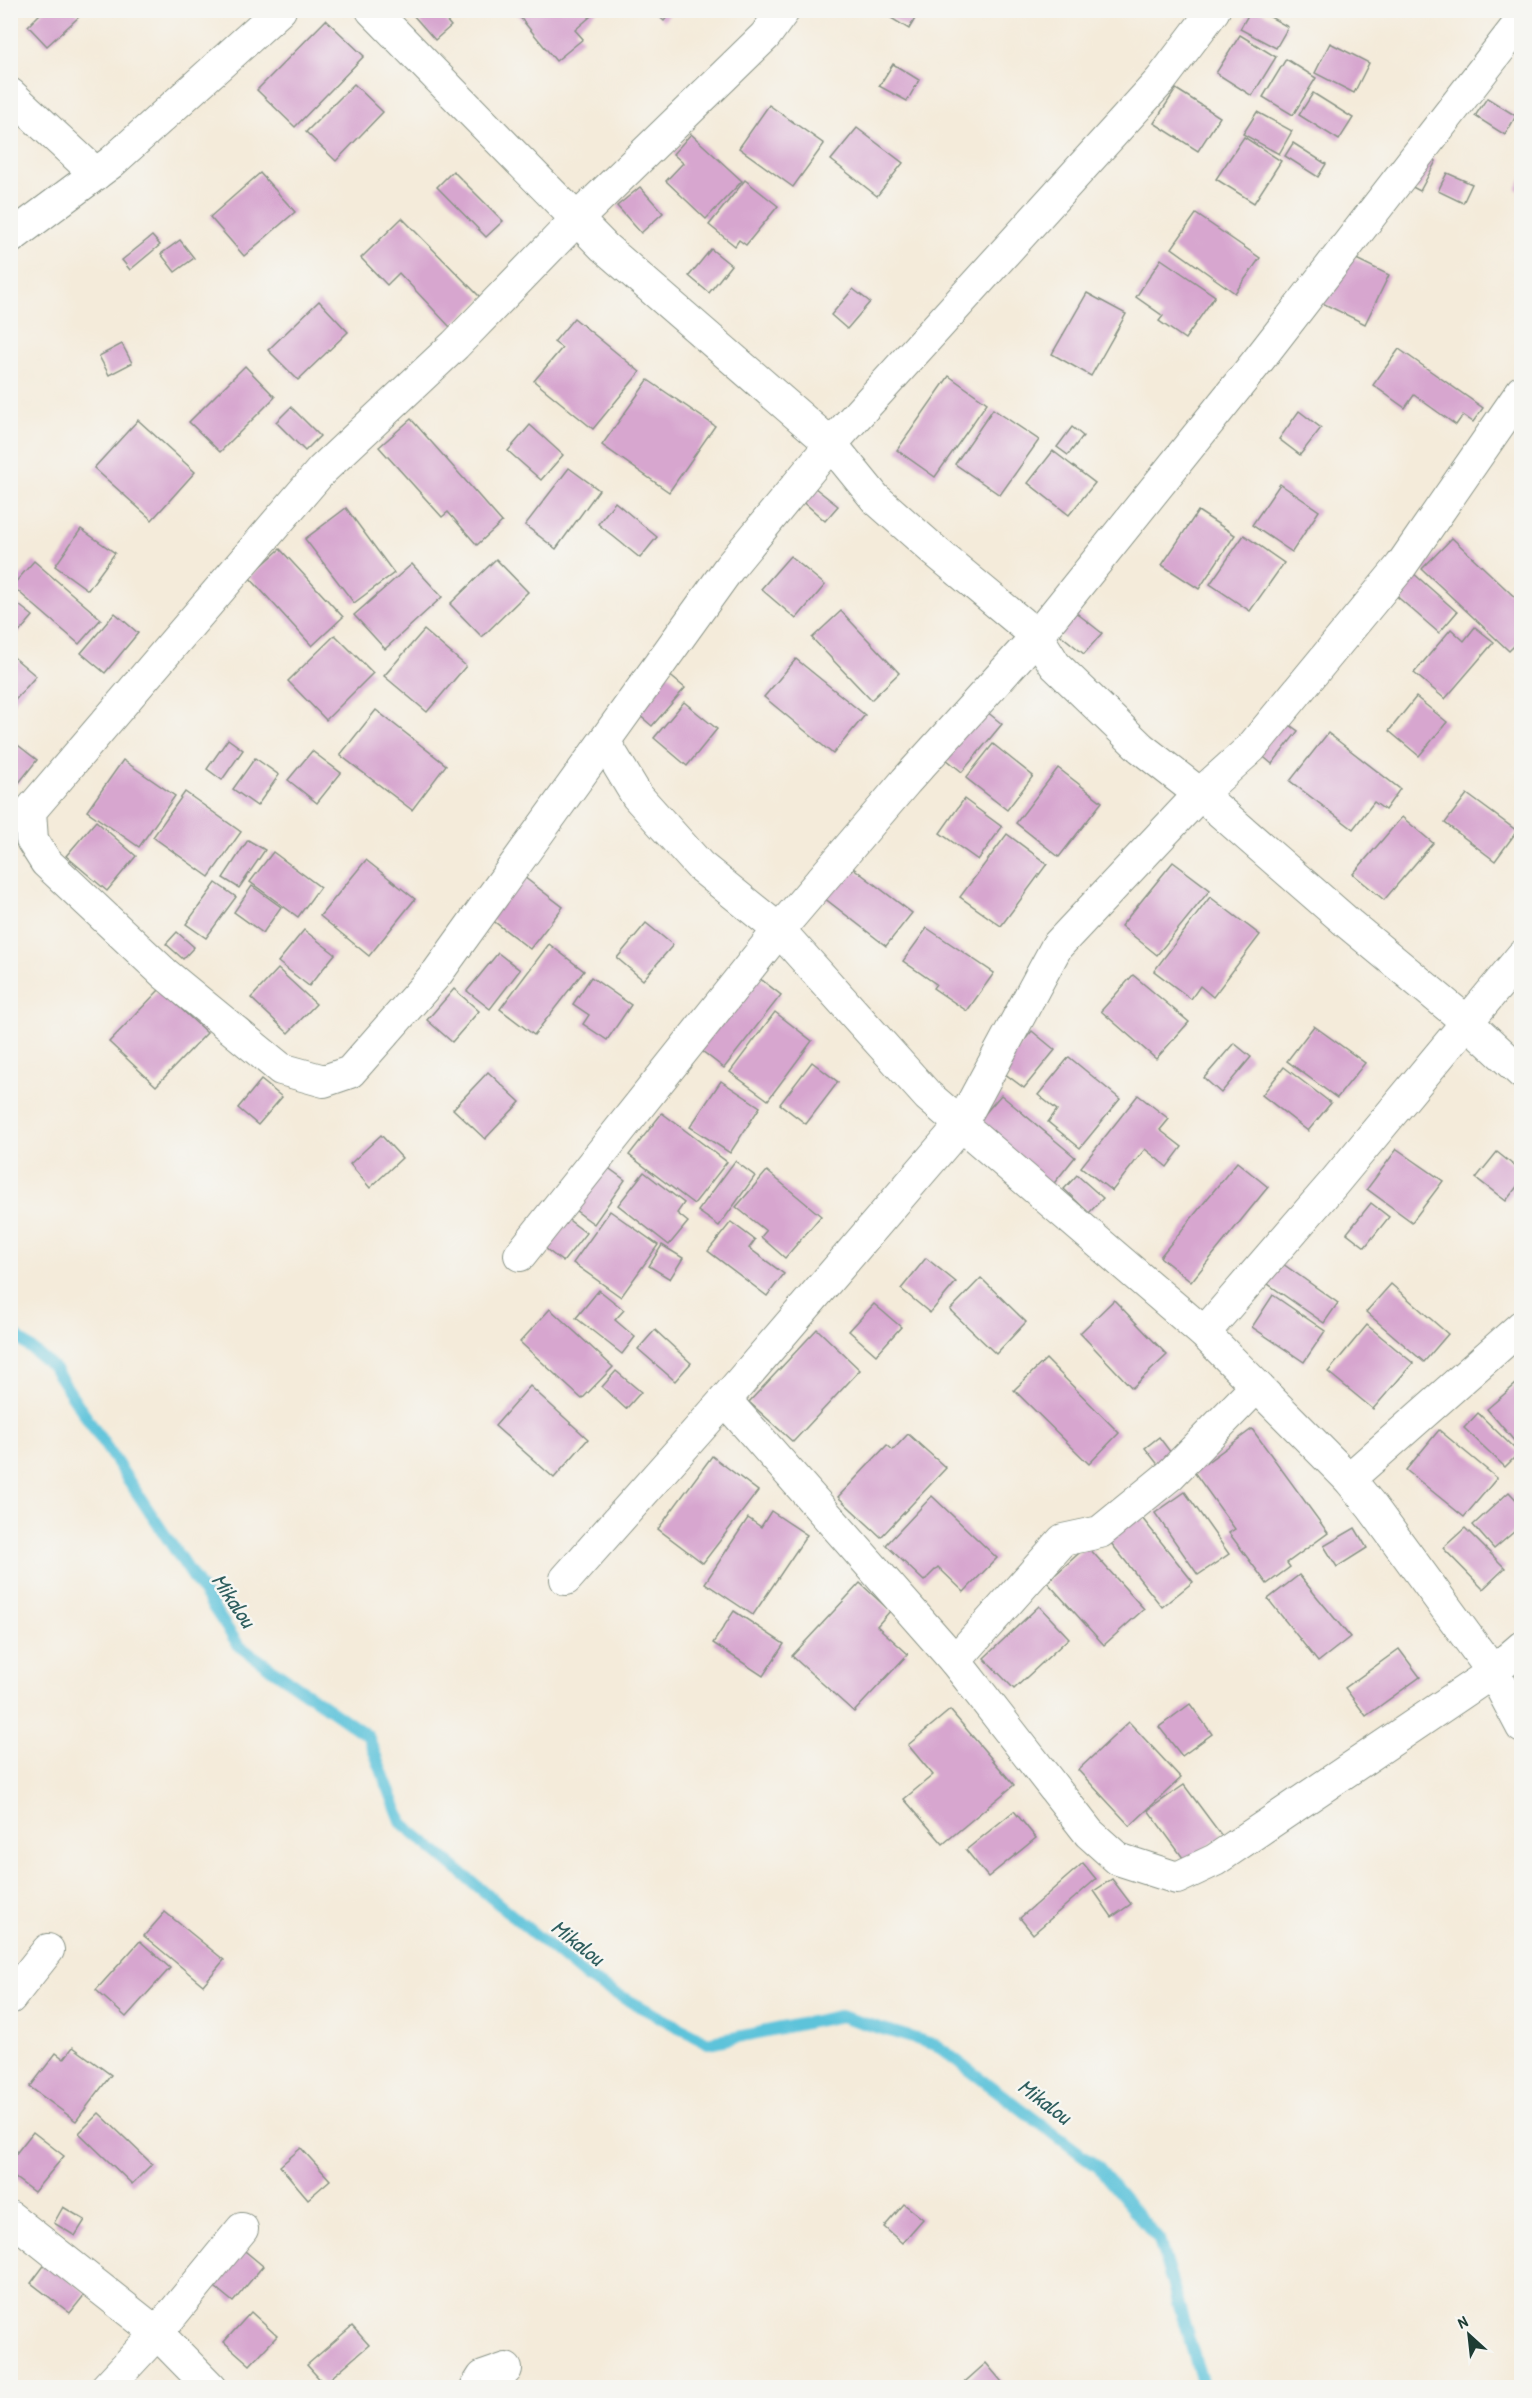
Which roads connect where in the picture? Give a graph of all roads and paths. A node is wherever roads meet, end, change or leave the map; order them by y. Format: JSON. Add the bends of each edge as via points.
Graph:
{"nodes":[{"id":1,"x":280,"y":10,"type":"edge"},
{"id":2,"x":372,"y":10,"type":"edge"},
{"id":3,"x":784,"y":10,"type":"edge"},
{"id":4,"x":1214,"y":10,"type":"edge"},
{"id":5,"x":1521,"y":20,"type":"edge"},
{"id":6,"x":10,"y":94,"type":"edge"},
{"id":7,"x":96,"y":174,"type":"junction"},
{"id":8,"x":577,"y":219,"type":"junction"},
{"id":9,"x":10,"y":238,"type":"edge"},
{"id":10,"x":1521,"y":391,"type":"edge"},
{"id":11,"x":831,"y":444,"type":"junction"},
{"id":12,"x":1037,"y":636,"type":"junction"},
{"id":13,"x":605,"y":743,"type":"junction"},
{"id":14,"x":1200,"y":794,"type":"junction"},
{"id":15,"x":779,"y":930,"type":"junction"},
{"id":16,"x":1521,"y":956,"type":"edge"},
{"id":17,"x":1466,"y":1021,"type":"junction"},
{"id":18,"x":1521,"y":1073,"type":"edge"},
{"id":19,"x":960,"y":1126,"type":"junction"},
{"id":20,"x":520,"y":1255,"type":"dead end"},
{"id":21,"x":1521,"y":1326,"type":"edge"},
{"id":22,"x":1204,"y":1334,"type":"junction"},
{"id":23,"x":1256,"y":1387,"type":"junction"},
{"id":24,"x":725,"y":1400,"type":"junction"},
{"id":25,"x":1349,"y":1479,"type":"junction"},
{"id":26,"x":566,"y":1579,"type":"dead end"},
{"id":27,"x":1521,"y":1647,"type":"edge"},
{"id":28,"x":955,"y":1661,"type":"junction"},
{"id":29,"x":1493,"y":1672,"type":"junction"},
{"id":30,"x":1521,"y":1727,"type":"edge"},
{"id":31,"x":48,"y":1950,"type":"dead end"},
{"id":32,"x":10,"y":1998,"type":"edge"},
{"id":33,"x":10,"y":2217,"type":"edge"},
{"id":34,"x":242,"y":2229,"type":"dead end"},
{"id":35,"x":157,"y":2333,"type":"junction"},
{"id":36,"x":506,"y":2369,"type":"dead end"},
{"id":37,"x":106,"y":2388,"type":"edge"},
{"id":38,"x":211,"y":2388,"type":"edge"},
{"id":39,"x":476,"y":2388,"type":"edge"}],
"edges":[{"from":1,"to":7,"type":"street"},
{"from":2,"to":8,"type":"street"},
{"from":3,"to":8,"type":"street","via":[[765,36]]},
{"from":4,"to":11,"type":"street","via":[[1161,80]]},
{"from":5,"to":12,"type":"street","via":[[1260,358]]},
{"from":6,"to":7,"type":"street"},
{"from":7,"to":9,"type":"street"},
{"from":8,"to":11,"type":"street","via":[[604,247]]},
{"from":8,"to":13,"type":"street","via":[[455,345],[322,470],[30,811],[32,840],[46,862],[165,974],[282,1069],[324,1081],[350,1072],[438,972]]},
{"from":10,"to":14,"type":"street","via":[[1401,566],[1251,748]]},
{"from":11,"to":12,"type":"street","via":[[875,498]]},
{"from":11,"to":13,"type":"street","via":[[729,568]]},
{"from":12,"to":14,"type":"street","via":[[1055,665],[1141,748]]},
{"from":12,"to":15,"type":"street"},
{"from":13,"to":15,"type":"street","via":[[637,796],[700,866]]},
{"from":14,"to":17,"type":"street"},
{"from":14,"to":19,"type":"street","via":[[1057,946]]},
{"from":15,"to":19,"type":"street","via":[[928,1096]]},
{"from":15,"to":20,"type":"street"},
{"from":16,"to":17,"type":"street"},
{"from":17,"to":18,"type":"street"},
{"from":17,"to":22,"type":"street"},
{"from":19,"to":22,"type":"street"},
{"from":19,"to":24,"type":"street"},
{"from":21,"to":25,"type":"street"},
{"from":22,"to":23,"type":"street"},
{"from":23,"to":25,"type":"street"},
{"from":23,"to":28,"type":"street","via":[[1170,1475],[1100,1532],[1063,1540]]},
{"from":24,"to":26,"type":"street"},
{"from":24,"to":28,"type":"street"},
{"from":25,"to":29,"type":"street"},
{"from":27,"to":29,"type":"street"},
{"from":28,"to":29,"type":"street","via":[[1089,1833],[1118,1860],[1177,1878],[1215,1860]]},
{"from":29,"to":30,"type":"street"},
{"from":31,"to":32,"type":"street"},
{"from":33,"to":35,"type":"street"},
{"from":34,"to":35,"type":"street"},
{"from":35,"to":37,"type":"street"},
{"from":35,"to":38,"type":"street"},
{"from":36,"to":39,"type":"street","via":[[483,2377]]}]}
